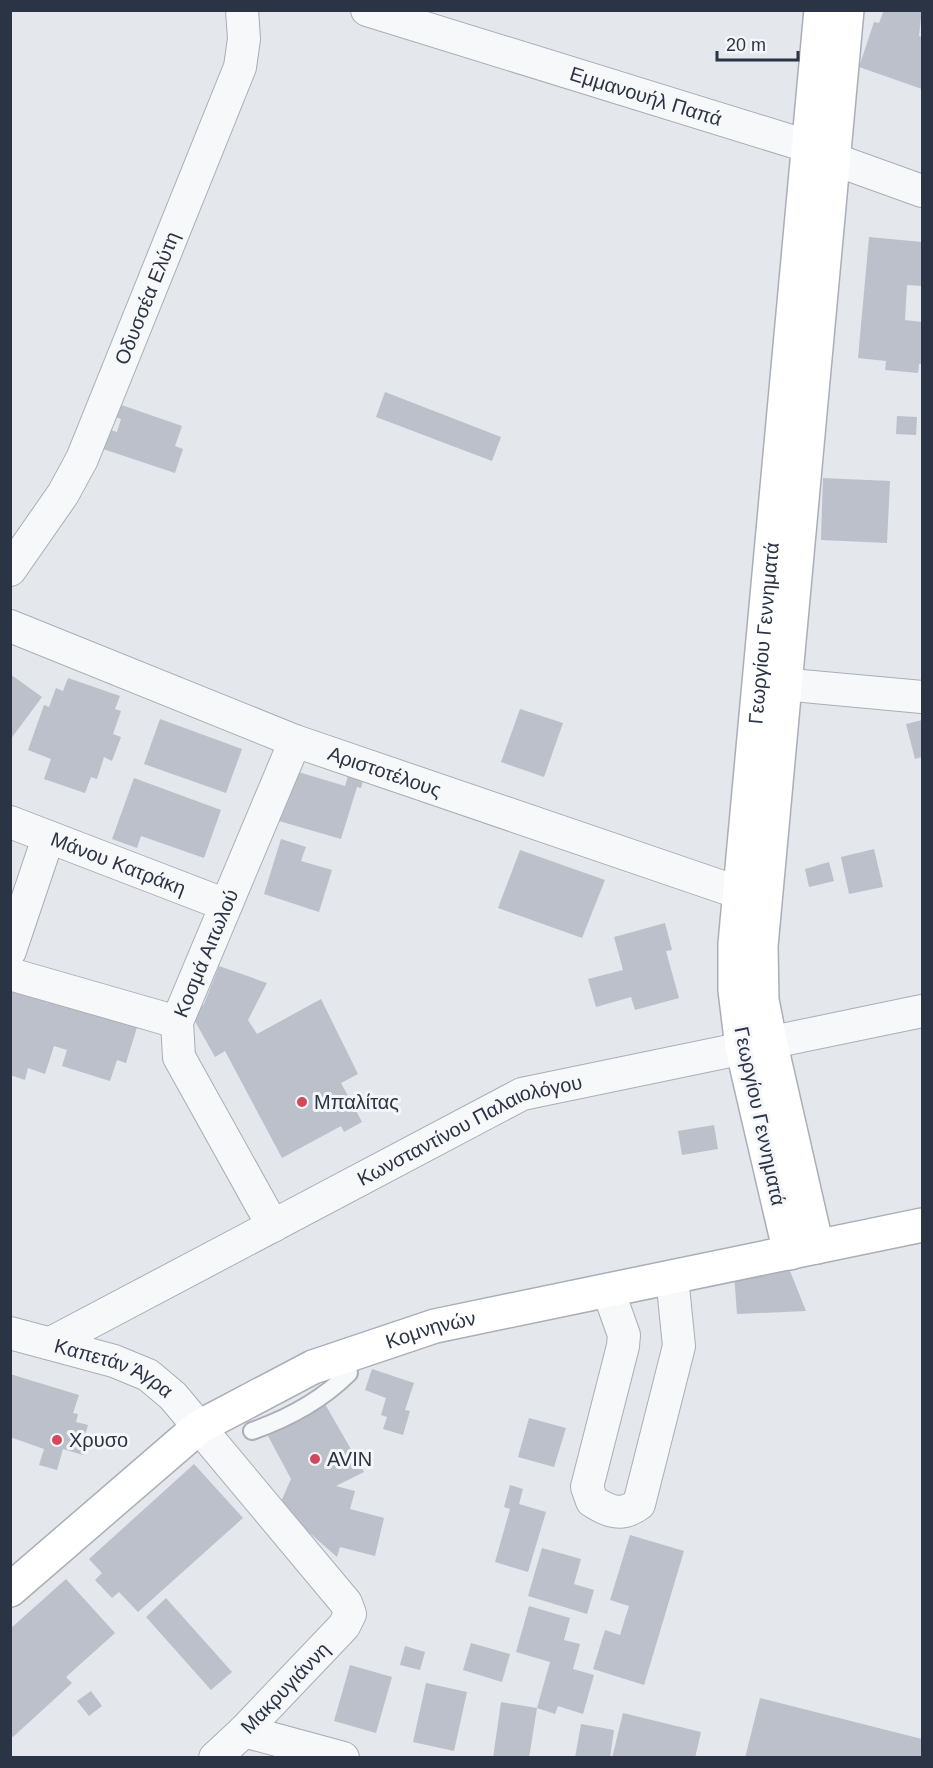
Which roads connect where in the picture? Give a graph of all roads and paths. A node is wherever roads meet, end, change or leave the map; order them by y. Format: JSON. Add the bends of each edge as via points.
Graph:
{"nodes":[{"id":1,"x":242,"y":10,"type":"edge"},
{"id":2,"x":367,"y":10,"type":"edge"},
{"id":3,"x":820,"y":10,"type":"edge"},
{"id":4,"x":847,"y":10,"type":"edge"},
{"id":5,"x":820,"y":152,"type":"junction"},
{"id":6,"x":922,"y":191,"type":"edge"},
{"id":7,"x":10,"y":570,"type":"edge"},
{"id":8,"x":10,"y":626,"type":"edge"},
{"id":9,"x":773,"y":685,"type":"junction"},
{"id":10,"x":922,"y":697,"type":"edge"},
{"id":11,"x":295,"y":741,"type":"junction"},
{"id":12,"x":10,"y":822,"type":"edge"},
{"id":13,"x":48,"y":838,"type":"junction"},
{"id":14,"x":753,"y":894,"type":"junction"},
{"id":15,"x":225,"y":905,"type":"junction"},
{"id":16,"x":10,"y":951,"type":"edge"},
{"id":17,"x":10,"y":974,"type":"edge"},
{"id":18,"x":922,"y":1011,"type":"edge"},
{"id":19,"x":177,"y":1022,"type":"junction"},
{"id":20,"x":756,"y":1044,"type":"junction"},
{"id":21,"x":273,"y":1226,"type":"junction"},
{"id":22,"x":922,"y":1226,"type":"edge"},
{"id":23,"x":803,"y":1250,"type":"junction"},
{"id":24,"x":672,"y":1277,"type":"junction"},
{"id":25,"x":608,"y":1290,"type":"junction"},
{"id":26,"x":10,"y":1333,"type":"edge"},
{"id":27,"x":51,"y":1343,"type":"junction"},
{"id":28,"x":350,"y":1363,"type":"junction"},
{"id":29,"x":209,"y":1422,"type":"junction"},
{"id":30,"x":252,"y":1431,"type":"joint"},
{"id":31,"x":10,"y":1590,"type":"edge"},
{"id":32,"x":350,"y":1614,"type":"joint"},
{"id":33,"x":244,"y":1731,"type":"junction"},
{"id":34,"x":215,"y":1758,"type":"edge"},
{"id":35,"x":343,"y":1758,"type":"edge"}],
"edges":[{"from":1,"to":7,"type":"street","name":"Οδυσσέα Ελύτη","via":[[244,39],[240,66],[82,459],[63,494]]},
{"from":2,"to":5,"type":"street","name":"Εμμανουήλ Παπά"},
{"from":3,"to":5,"type":"street","name":"Γεωργίου Γεννηματά"},
{"from":4,"to":5,"type":"street","name":"Γεωργίου Γεννηματά"},
{"from":5,"to":6,"type":"street","name":"Εμμανουήλ Παπά"},
{"from":5,"to":9,"type":"street","name":"Γεωργίου Γεννηματά"},
{"from":8,"to":11,"type":"street","name":"Αριστοτέλους"},
{"from":9,"to":10,"type":"street"},
{"from":9,"to":14,"type":"street","name":"Γεωργίου Γεννηματά"},
{"from":11,"to":14,"type":"street","name":"Αριστοτέλους"},
{"from":11,"to":15,"type":"street","name":"Κοσμά Αιτωλού"},
{"from":12,"to":13,"type":"street","name":"Μάνου Κατράκη"},
{"from":13,"to":15,"type":"street","name":"Μάνου Κατράκη"},
{"from":13,"to":16,"type":"street"},
{"from":14,"to":20,"type":"street","name":"Γεωργίου Γεννηματά","via":[[735,944],[735,990]]},
{"from":15,"to":19,"type":"street","name":"Κοσμά Αιτωλού"},
{"from":17,"to":19,"type":"street"},
{"from":18,"to":20,"type":"street","name":"Κωνσταντίνου Παλαιολόγου"},
{"from":19,"to":21,"type":"street","name":"Κοσμά Αιτωλού","via":[[179,1057]]},
{"from":20,"to":21,"type":"street","name":"Κωνσταντίνου Παλαιολόγου","via":[[522,1094]]},
{"from":20,"to":23,"type":"street","name":"Γεωργίου Γεννηματά"},
{"from":21,"to":27,"type":"street","name":"Κωνσταντίνου Παλαιολόγου"},
{"from":22,"to":23,"type":"street","name":"Κομνηνών"},
{"from":23,"to":24,"type":"street","name":"Κομνηνών"},
{"from":24,"to":25,"type":"street","name":"Κομνηνών"},
{"from":24,"to":25,"type":"street","via":[[678,1346],[639,1504],[629,1512],[616,1513],[592,1501],[587,1487],[623,1346],[624,1335]]},
{"from":25,"to":28,"type":"street","name":"Κομνηνών","via":[[435,1326]]},
{"from":26,"to":27,"type":"street","name":"Καπετάν Άγρα"},
{"from":27,"to":29,"type":"street","name":"Καπετάν Άγρα","via":[[148,1375]]},
{"from":28,"to":29,"type":"street","name":"Κομνηνών","via":[[313,1367]]},
{"from":28,"to":30,"type":"lane","via":[[321,1398],[284,1420]]},
{"from":29,"to":30,"type":"street"},
{"from":29,"to":31,"type":"street","name":"Κομνηνών"},
{"from":29,"to":32,"type":"street","name":"Καπετάν Άγρα","via":[[346,1603]]},
{"from":32,"to":33,"type":"street","name":"Μακρυγιάννη","via":[[344,1626]]},
{"from":33,"to":34,"type":"street","name":"Μακρυγιάννη"},
{"from":33,"to":35,"type":"street"}]}
